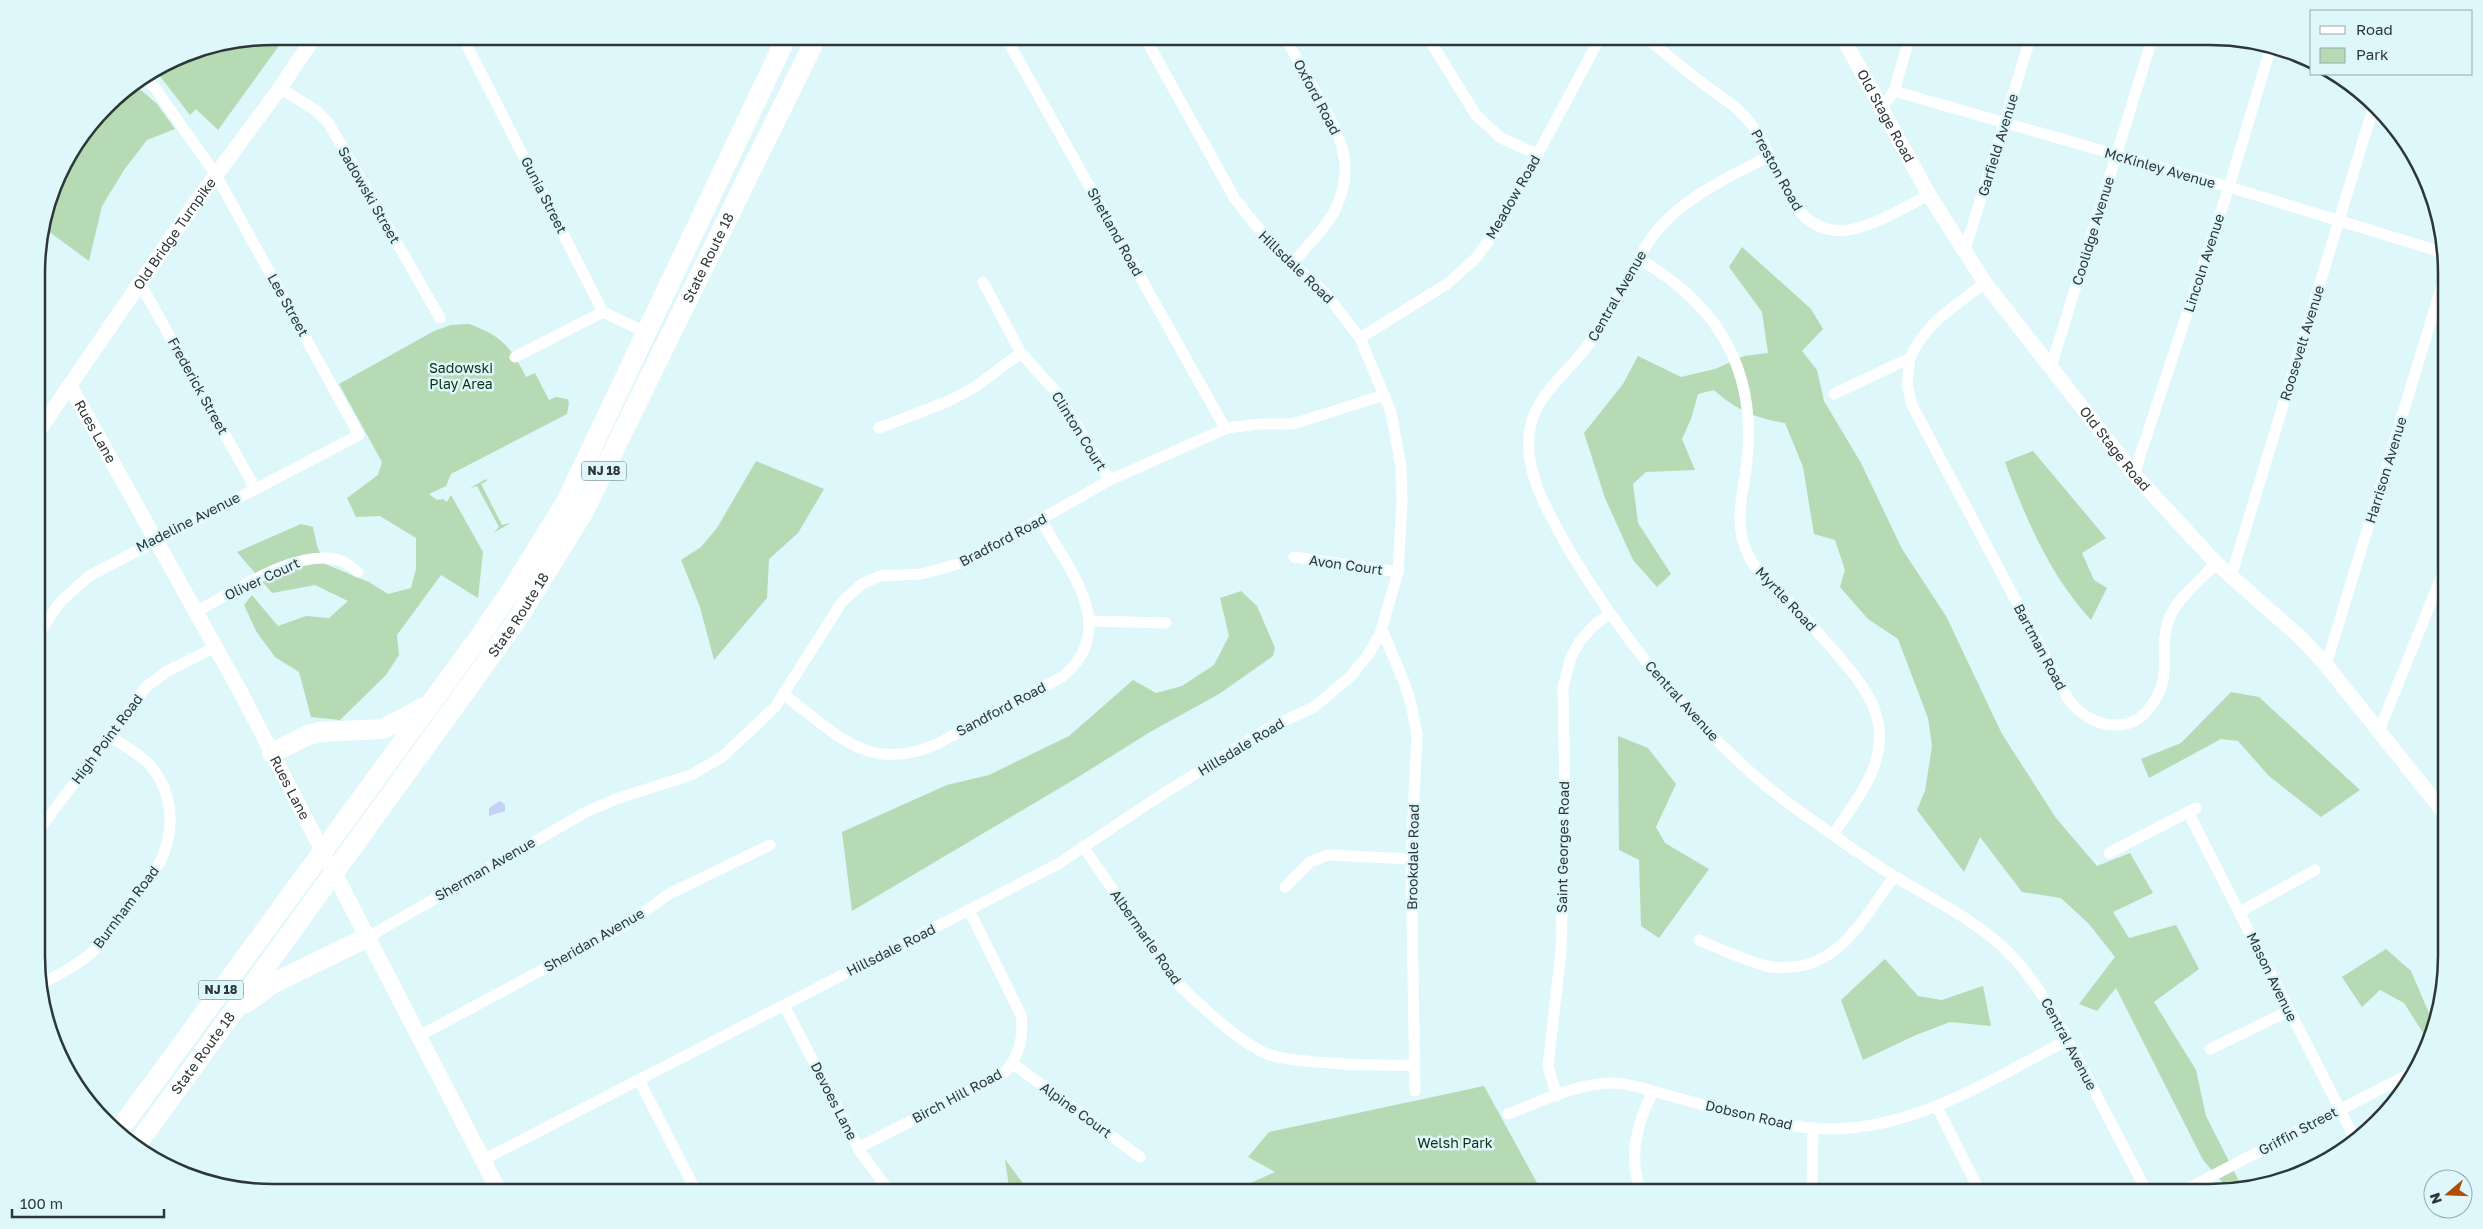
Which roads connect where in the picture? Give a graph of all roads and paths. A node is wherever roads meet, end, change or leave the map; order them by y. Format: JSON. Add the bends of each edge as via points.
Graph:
{"nodes":[{"id":1,"x":309,"y":45,"type":"edge"},
{"id":2,"x":467,"y":45,"type":"edge"},
{"id":3,"x":783,"y":45,"type":"edge"},
{"id":4,"x":813,"y":45,"type":"edge"},
{"id":5,"x":1010,"y":45,"type":"edge"},
{"id":6,"x":1149,"y":45,"type":"edge"},
{"id":7,"x":1289,"y":45,"type":"edge"},
{"id":8,"x":1433,"y":45,"type":"edge"},
{"id":9,"x":1596,"y":45,"type":"edge"},
{"id":10,"x":1655,"y":45,"type":"edge"},
{"id":11,"x":1847,"y":45,"type":"edge"},
{"id":12,"x":1907,"y":45,"type":"edge"},
{"id":13,"x":2028,"y":45,"type":"edge"},
{"id":14,"x":2150,"y":45,"type":"edge"},
{"id":15,"x":2269,"y":53,"type":"edge"},
{"id":16,"x":149,"y":82,"type":"edge"},
{"id":17,"x":280,"y":88,"type":"junction"},
{"id":18,"x":1894,"y":91,"type":"junction"},
{"id":19,"x":1882,"y":107,"type":"junction"},
{"id":20,"x":2372,"y":113,"type":"edge"},
{"id":21,"x":2005,"y":122,"type":"junction"},
{"id":22,"x":1537,"y":154,"type":"junction"},
{"id":23,"x":2117,"y":155,"type":"junction"},
{"id":24,"x":1770,"y":156,"type":"junction"},
{"id":25,"x":216,"y":175,"type":"junction"},
{"id":26,"x":2229,"y":187,"type":"junction"},
{"id":27,"x":1929,"y":195,"type":"junction"},
{"id":28,"x":2339,"y":221,"type":"junction"},
{"id":29,"x":2437,"y":251,"type":"edge"},
{"id":30,"x":1964,"y":253,"type":"junction"},
{"id":31,"x":1639,"y":258,"type":"junction"},
{"id":32,"x":1293,"y":263,"type":"junction"},
{"id":33,"x":983,"y":282,"type":"dead end"},
{"id":34,"x":1984,"y":283,"type":"junction"},
{"id":35,"x":141,"y":285,"type":"junction"},
{"id":36,"x":2438,"y":298,"type":"edge"},
{"id":37,"x":603,"y":312,"type":"junction"},
{"id":38,"x":440,"y":318,"type":"dead end"},
{"id":39,"x":647,"y":333,"type":"junction"},
{"id":40,"x":1360,"y":338,"type":"junction"},
{"id":41,"x":1020,"y":353,"type":"junction"},
{"id":42,"x":515,"y":357,"type":"dead end"},
{"id":43,"x":1910,"y":358,"type":"junction"},
{"id":44,"x":2051,"y":367,"type":"junction"},
{"id":45,"x":70,"y":386,"type":"junction"},
{"id":46,"x":1834,"y":394,"type":"dead end"},
{"id":47,"x":1384,"y":395,"type":"junction"},
{"id":48,"x":45,"y":422,"type":"edge"},
{"id":49,"x":879,"y":428,"type":"dead end"},
{"id":50,"x":1225,"y":428,"type":"junction"},
{"id":51,"x":359,"y":435,"type":"joint"},
{"id":52,"x":2134,"y":474,"type":"junction"},
{"id":53,"x":1110,"y":480,"type":"junction"},
{"id":54,"x":255,"y":488,"type":"junction"},
{"id":55,"x":1041,"y":520,"type":"junction"},
{"id":56,"x":155,"y":540,"type":"junction"},
{"id":57,"x":1294,"y":557,"type":"dead end"},
{"id":58,"x":2216,"y":563,"type":"junction"},
{"id":59,"x":358,"y":572,"type":"dead end"},
{"id":60,"x":1398,"y":572,"type":"junction"},
{"id":61,"x":2232,"y":577,"type":"junction"},
{"id":62,"x":2438,"y":585,"type":"edge"},
{"id":63,"x":196,"y":612,"type":"junction"},
{"id":64,"x":1610,"y":614,"type":"junction"},
{"id":65,"x":1090,"y":621,"type":"junction"},
{"id":66,"x":1166,"y":622,"type":"dead end"},
{"id":67,"x":45,"y":624,"type":"edge"},
{"id":68,"x":1382,"y":630,"type":"junction"},
{"id":69,"x":215,"y":647,"type":"junction"},
{"id":70,"x":2326,"y":665,"type":"junction"},
{"id":71,"x":449,"y":676,"type":"junction"},
{"id":72,"x":784,"y":694,"type":"junction"},
{"id":73,"x":2379,"y":731,"type":"junction"},
{"id":74,"x":109,"y":736,"type":"junction"},
{"id":75,"x":272,"y":753,"type":"junction"},
{"id":76,"x":603,"y":805,"type":"joint"},
{"id":77,"x":2438,"y":805,"type":"edge"},
{"id":78,"x":45,"y":823,"type":"edge"},
{"id":79,"x":1833,"y":835,"type":"junction"},
{"id":80,"x":770,"y":846,"type":"dead end"},
{"id":81,"x":1083,"y":846,"type":"junction"},
{"id":82,"x":322,"y":852,"type":"junction"},
{"id":83,"x":2110,"y":853,"type":"dead end"},
{"id":84,"x":1411,"y":859,"type":"junction"},
{"id":85,"x":2315,"y":870,"type":"dead end"},
{"id":86,"x":335,"y":874,"type":"junction"},
{"id":87,"x":1894,"y":877,"type":"junction"},
{"id":88,"x":1285,"y":887,"type":"dead end"},
{"id":89,"x":969,"y":910,"type":"junction"},
{"id":90,"x":2240,"y":912,"type":"junction"},
{"id":91,"x":368,"y":937,"type":"junction"},
{"id":92,"x":1699,"y":940,"type":"dead end"},
{"id":93,"x":46,"y":981,"type":"edge"},
{"id":94,"x":784,"y":1005,"type":"junction"},
{"id":95,"x":2289,"y":1011,"type":"junction"},
{"id":96,"x":226,"y":1021,"type":"junction"},
{"id":97,"x":419,"y":1036,"type":"junction"},
{"id":98,"x":2068,"y":1040,"type":"junction"},
{"id":99,"x":2210,"y":1049,"type":"dead end"},
{"id":100,"x":1012,"y":1063,"type":"junction"},
{"id":101,"x":1415,"y":1065,"type":"junction"},
{"id":102,"x":2403,"y":1078,"type":"edge"},
{"id":103,"x":638,"y":1080,"type":"junction"},
{"id":104,"x":1415,"y":1091,"type":"dead end"},
{"id":105,"x":1653,"y":1092,"type":"junction"},
{"id":106,"x":1557,"y":1096,"type":"junction"},
{"id":107,"x":1937,"y":1106,"type":"junction"},
{"id":108,"x":2340,"y":1110,"type":"junction"},
{"id":109,"x":1508,"y":1114,"type":"dead end"},
{"id":110,"x":122,"y":1126,"type":"edge"},
{"id":111,"x":1813,"y":1128,"type":"junction"},
{"id":112,"x":2353,"y":1134,"type":"edge"},
{"id":113,"x":139,"y":1141,"type":"edge"},
{"id":114,"x":858,"y":1148,"type":"junction"},
{"id":115,"x":1140,"y":1157,"type":"dead end"},
{"id":116,"x":483,"y":1160,"type":"junction"},
{"id":117,"x":495,"y":1184,"type":"edge"},
{"id":118,"x":691,"y":1184,"type":"edge"},
{"id":119,"x":883,"y":1184,"type":"edge"},
{"id":120,"x":1639,"y":1184,"type":"edge"},
{"id":121,"x":1812,"y":1184,"type":"edge"},
{"id":122,"x":1976,"y":1184,"type":"edge"},
{"id":123,"x":2143,"y":1184,"type":"edge"},
{"id":124,"x":2197,"y":1184,"type":"edge"}],
"edges":[{"from":1,"to":17,"type":"street","name":"Old Bridge Turnpike"},
{"from":2,"to":37,"type":"street","name":"Gunia Street"},
{"from":3,"to":39,"type":"highway","name":"State Route 18","number":"NJ 18"},
{"from":4,"to":86,"type":"highway","name":"State Route 18","number":"NJ 18","via":[[583,513],[516,621]]},
{"from":5,"to":50,"type":"street","name":"Shetland Road"},
{"from":6,"to":32,"type":"street","name":"Hillsdale Road","via":[[1235,199],[1271,244]]},
{"from":7,"to":32,"type":"street","name":"Oxford Road","via":[[1338,131],[1346,174],[1333,214]]},
{"from":8,"to":22,"type":"street","via":[[1476,116],[1501,138]]},
{"from":9,"to":22,"type":"street","name":"Meadow Road"},
{"from":10,"to":24,"type":"street","name":"Preston Road","via":[[1736,106],[1754,128]]},
{"from":11,"to":19,"type":"street","name":"Old Stage Road"},
{"from":12,"to":18,"type":"street"},
{"from":13,"to":21,"type":"street","name":"Garfield Avenue"},
{"from":14,"to":23,"type":"street","name":"Coolidge Avenue"},
{"from":15,"to":26,"type":"street","name":"Lincoln Avenue"},
{"from":16,"to":25,"type":"street","name":"Lee Street"},
{"from":17,"to":25,"type":"street","name":"Old Bridge Turnpike"},
{"from":17,"to":38,"type":"street","name":"Sadowski Street","via":[[318,112],[329,124]]},
{"from":18,"to":19,"type":"street"},
{"from":18,"to":21,"type":"street","name":"McKinley Avenue"},
{"from":19,"to":27,"type":"street","name":"Old Stage Road"},
{"from":20,"to":28,"type":"street","name":"Roosevelt Avenue"},
{"from":21,"to":23,"type":"street","name":"McKinley Avenue"},
{"from":21,"to":30,"type":"street","name":"Garfield Avenue"},
{"from":22,"to":40,"type":"street","name":"Meadow Road","via":[[1498,228],[1474,258],[1447,284]]},
{"from":23,"to":26,"type":"street","name":"McKinley Avenue"},
{"from":23,"to":44,"type":"street","name":"Coolidge Avenue"},
{"from":24,"to":27,"type":"street","name":"Preston Road","via":[[1788,195],[1801,214],[1817,226],[1838,232],[1857,230]]},
{"from":24,"to":31,"type":"street","name":"Central Avenue","via":[[1714,184],[1689,202],[1653,234]]},
{"from":25,"to":35,"type":"street","name":"Old Bridge Turnpike"},
{"from":25,"to":51,"type":"street","name":"Lee Street"},
{"from":26,"to":28,"type":"street","name":"McKinley Avenue"},
{"from":26,"to":52,"type":"street","name":"Lincoln Avenue"},
{"from":27,"to":30,"type":"street","name":"Old Stage Road"},
{"from":28,"to":29,"type":"street","name":"McKinley Avenue"},
{"from":28,"to":61,"type":"street","name":"Roosevelt Avenue"},
{"from":30,"to":34,"type":"street","name":"Old Stage Road"},
{"from":31,"to":64,"type":"street","name":"Central Avenue","via":[[1581,356],[1543,397],[1534,414],[1528,441],[1531,469],[1539,488],[1562,536]]},
{"from":31,"to":79,"type":"street","name":"Myrtle Road","via":[[1693,298],[1720,331],[1739,369],[1746,398],[1749,443],[1739,518],[1749,557],[1763,578],[1807,620],[1860,681],[1874,707],[1879,736],[1874,765],[1864,788]]},
{"from":32,"to":40,"type":"street","name":"Hillsdale Road","via":[[1326,294]]},
{"from":33,"to":41,"type":"street","name":"Clinton Court"},
{"from":34,"to":43,"type":"street","name":"Bartman Road","via":[[1925,330]]},
{"from":34,"to":44,"type":"street","name":"Old Stage Road"},
{"from":35,"to":45,"type":"street","name":"Old Bridge Turnpike"},
{"from":35,"to":54,"type":"street","name":"Frederick Street"},
{"from":36,"to":70,"type":"street","name":"Harrison Avenue"},
{"from":37,"to":39,"type":"street"},
{"from":37,"to":42,"type":"street"},
{"from":39,"to":71,"type":"highway","name":"State Route 18","number":"NJ 18","via":[[566,502],[511,591]]},
{"from":40,"to":47,"type":"street","name":"Hillsdale Road"},
{"from":41,"to":49,"type":"street","via":[[975,387],[949,401]]},
{"from":41,"to":53,"type":"street","name":"Clinton Court","via":[[1057,393]]},
{"from":43,"to":46,"type":"street"},
{"from":43,"to":58,"type":"street","name":"Bartman Road","via":[[1907,384],[1912,405],[2067,697],[2079,712],[2105,724],[2123,725],[2135,722],[2150,707],[2163,685],[2169,618]]},
{"from":44,"to":52,"type":"street","name":"Old Stage Road"},
{"from":45,"to":48,"type":"street","name":"Old Bridge Turnpike"},
{"from":45,"to":56,"type":"street","name":"Rues Lane"},
{"from":47,"to":50,"type":"street","name":"Bradford Road","via":[[1292,424]]},
{"from":47,"to":60,"type":"street","name":"Hillsdale Road","via":[[1391,412],[1401,468]]},
{"from":50,"to":53,"type":"street","name":"Bradford Road"},
{"from":51,"to":54,"type":"street","name":"Madeline Avenue"},
{"from":52,"to":58,"type":"street","name":"Old Stage Road"},
{"from":53,"to":55,"type":"street","name":"Bradford Road"},
{"from":54,"to":56,"type":"street","name":"Madeline Avenue"},
{"from":55,"to":65,"type":"street","name":"Sandford Road","via":[[1086,601]]},
{"from":55,"to":72,"type":"street","name":"Bradford Road","via":[[952,567],[922,574],[880,576],[862,584],[842,602]]},
{"from":56,"to":63,"type":"street","name":"Rues Lane"},
{"from":56,"to":67,"type":"street","name":"Madeline Avenue","via":[[106,565],[73,588]]},
{"from":57,"to":60,"type":"street","name":"Avon Court"},
{"from":58,"to":61,"type":"street","name":"Old Stage Road"},
{"from":59,"to":63,"type":"street","name":"Oliver Court","via":[[340,560],[317,558],[293,562]]},
{"from":60,"to":68,"type":"street","name":"Hillsdale Road"},
{"from":61,"to":70,"type":"street","name":"Old Stage Road","via":[[2301,638]]},
{"from":62,"to":73,"type":"street"},
{"from":63,"to":69,"type":"street","name":"Rues Lane"},
{"from":64,"to":79,"type":"street","name":"Central Avenue","via":[[1694,718],[1759,780]]},
{"from":64,"to":106,"type":"street","name":"Saint Georges Road","via":[[1580,641],[1567,666],[1563,687],[1565,796],[1561,952],[1548,1067]]},
{"from":65,"to":66,"type":"street"},
{"from":65,"to":72,"type":"street","name":"Sandford Road","via":[[1086,647],[1072,669],[1062,677],[937,744],[910,754],[884,755],[858,748]]},
{"from":68,"to":81,"type":"street","name":"Hillsdale Road","via":[[1350,677],[1314,706],[1267,729]]},
{"from":68,"to":84,"type":"street","name":"Brookdale Road","via":[[1407,689],[1417,734]]},
{"from":69,"to":74,"type":"street","name":"High Point Road","via":[[166,672],[146,687]]},
{"from":69,"to":75,"type":"street","name":"Rues Lane"},
{"from":70,"to":73,"type":"street","name":"Old Stage Road"},
{"from":71,"to":75,"type":"highway","via":[[423,707],[383,729],[320,732]]},
{"from":71,"to":82,"type":"highway","name":"State Route 18","number":"NJ 18"},
{"from":72,"to":76,"type":"street","name":"Bradford Road","via":[[755,728],[722,757],[691,775]]},
{"from":73,"to":77,"type":"street","name":"Old Stage Road"},
{"from":74,"to":78,"type":"street","name":"High Point Road"},
{"from":74,"to":93,"type":"street","name":"Burnham Road","via":[[149,764],[157,776],[172,818],[168,841],[160,862],[108,934],[94,950],[69,969]]},
{"from":75,"to":82,"type":"street","name":"Rues Lane"},
{"from":76,"to":91,"type":"street","name":"Sherman Avenue","via":[[557,827]]},
{"from":79,"to":87,"type":"street","name":"Central Avenue"},
{"from":80,"to":97,"type":"street","name":"Sheridan Avenue","via":[[669,894],[626,925]]},
{"from":81,"to":89,"type":"street","name":"Hillsdale Road","via":[[1058,864]]},
{"from":81,"to":101,"type":"street","name":"Albermarle Road","via":[[1174,980],[1251,1046],[1284,1059],[1364,1066]]},
{"from":82,"to":86,"type":"main road","name":"Rues Lane"},
{"from":82,"to":110,"type":"highway","name":"State Route 18","number":"NJ 18"},
{"from":83,"to":90,"type":"street","name":"Mason Avenue","via":[[2192,810]]},
{"from":84,"to":88,"type":"street","via":[[1328,855],[1310,862]]},
{"from":84,"to":101,"type":"street","name":"Brookdale Road"},
{"from":85,"to":90,"type":"street"},
{"from":86,"to":91,"type":"main road","name":"Rues Lane"},
{"from":86,"to":96,"type":"highway","name":"State Route 18","number":"NJ 18"},
{"from":87,"to":92,"type":"street","via":[[1845,943],[1818,962],[1798,967],[1764,966]]},
{"from":87,"to":98,"type":"street","name":"Central Avenue","via":[[1962,916],[2007,951],[2042,993]]},
{"from":89,"to":94,"type":"street","name":"Hillsdale Road"},
{"from":89,"to":100,"type":"street","name":"Birch Hill Road","via":[[1020,1015],[1020,1047]]},
{"from":90,"to":95,"type":"street","name":"Mason Avenue"},
{"from":91,"to":96,"type":"highway","via":[[270,985]]},
{"from":91,"to":97,"type":"main road","name":"Rues Lane"},
{"from":94,"to":103,"type":"street","name":"Hillsdale Road"},
{"from":94,"to":114,"type":"street","name":"Devoes Lane"},
{"from":95,"to":99,"type":"street"},
{"from":95,"to":108,"type":"street","name":"Mason Avenue"},
{"from":96,"to":113,"type":"highway","name":"State Route 18","number":"NJ 18"},
{"from":97,"to":116,"type":"main road","name":"Rues Lane"},
{"from":98,"to":107,"type":"street","name":"Dobson Road"},
{"from":98,"to":123,"type":"street","name":"Central Avenue"},
{"from":100,"to":114,"type":"street","name":"Birch Hill Road","via":[[1003,1074]]},
{"from":100,"to":115,"type":"street","name":"Alpine Court"},
{"from":101,"to":104,"type":"street","name":"Brookdale Road"},
{"from":102,"to":108,"type":"street","name":"Griffin Street"},
{"from":103,"to":116,"type":"street","name":"Hillsdale Road"},
{"from":103,"to":118,"type":"street"},
{"from":105,"to":106,"type":"street","name":"Dobson Road","via":[[1613,1083]]},
{"from":105,"to":111,"type":"street","name":"Dobson Road","via":[[1774,1123]]},
{"from":105,"to":120,"type":"street","via":[[1642,1114],[1636,1139],[1635,1164]]},
{"from":106,"to":109,"type":"street","name":"Dobson Road"},
{"from":107,"to":111,"type":"street","name":"Dobson Road","via":[[1888,1122],[1860,1127]]},
{"from":107,"to":122,"type":"street"},
{"from":108,"to":112,"type":"street","name":"Mason Avenue"},
{"from":108,"to":124,"type":"street","name":"Griffin Street"},
{"from":111,"to":121,"type":"street"},
{"from":114,"to":119,"type":"street","name":"Devoes Lane"},
{"from":116,"to":117,"type":"main road","name":"Rues Lane"}]}
